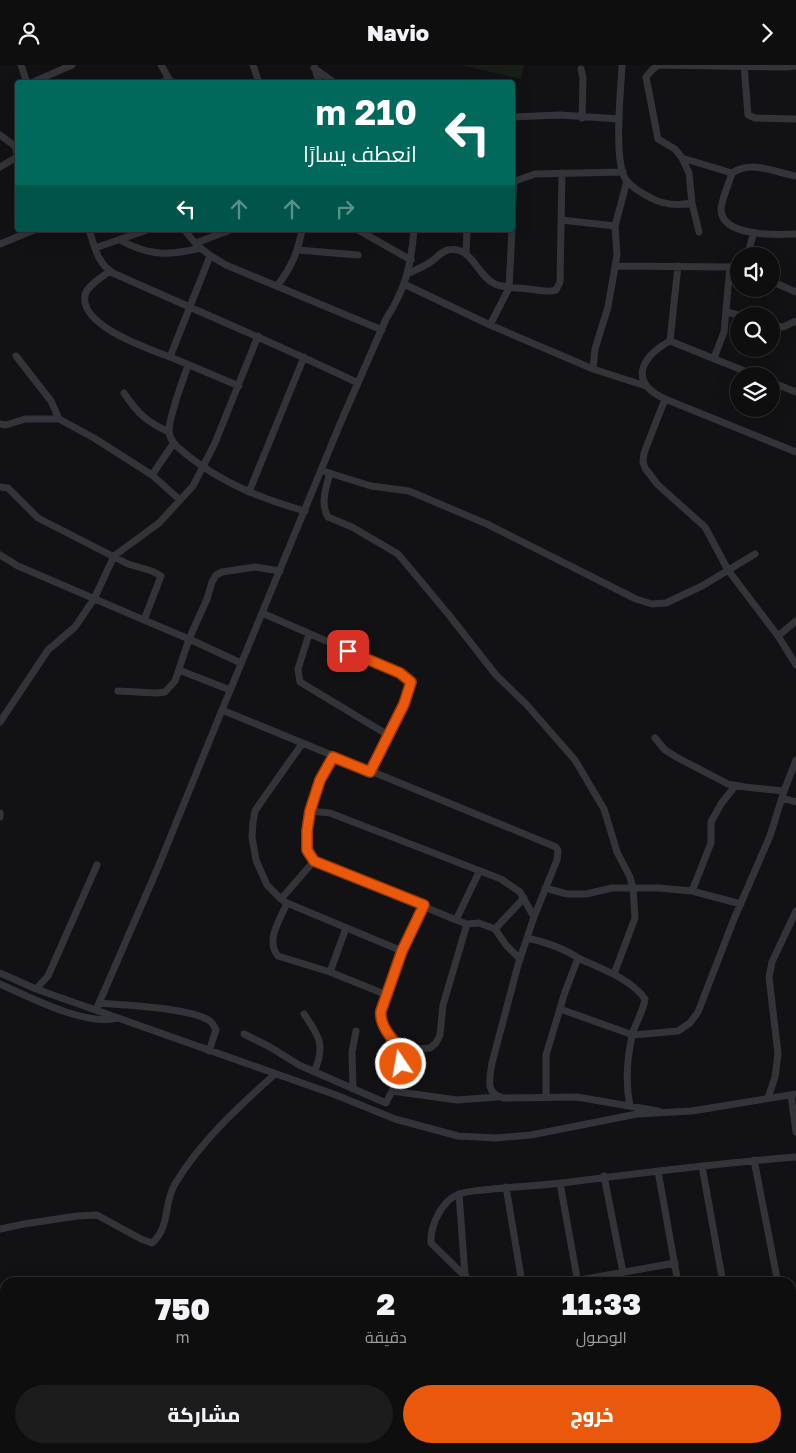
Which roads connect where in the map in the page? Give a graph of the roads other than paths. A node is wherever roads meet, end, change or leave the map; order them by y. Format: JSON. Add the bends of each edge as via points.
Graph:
{"nodes":[{"id":1,"x":21,"y":65,"type":"edge"},
{"id":2,"x":72,"y":65,"type":"edge"},
{"id":3,"x":161,"y":65,"type":"edge"},
{"id":4,"x":253,"y":65,"type":"edge"},
{"id":5,"x":622,"y":65,"type":"edge"},
{"id":6,"x":796,"y":65,"type":"edge"},
{"id":7,"x":731,"y":66,"type":"edge"},
{"id":8,"x":744,"y":66,"type":"edge"},
{"id":9,"x":314,"y":67,"type":"edge"},
{"id":10,"x":581,"y":69,"type":"dead end"},
{"id":11,"x":28,"y":80,"type":"edge"},
{"id":12,"x":36,"y":80,"type":"edge"},
{"id":13,"x":170,"y":80,"type":"edge"},
{"id":14,"x":258,"y":80,"type":"edge"},
{"id":15,"x":318,"y":80,"type":"edge"},
{"id":16,"x":332,"y":80,"type":"edge"},
{"id":17,"x":515,"y":117,"type":"edge"},
{"id":18,"x":582,"y":117,"type":"junction"},
{"id":19,"x":619,"y":119,"type":"junction"},
{"id":20,"x":796,"y":119,"type":"edge"},
{"id":21,"x":0,"y":135,"type":"edge"},
{"id":22,"x":15,"y":145,"type":"edge"},
{"id":23,"x":15,"y":158,"type":"edge"},
{"id":24,"x":682,"y":158,"type":"junction"},
{"id":25,"x":0,"y":167,"type":"edge"},
{"id":26,"x":623,"y":172,"type":"junction"},
{"id":27,"x":562,"y":173,"type":"junction"},
{"id":28,"x":732,"y":173,"type":"junction"},
{"id":29,"x":796,"y":176,"type":"edge"},
{"id":30,"x":515,"y":180,"type":"edge"},
{"id":31,"x":627,"y":181,"type":"junction"},
{"id":32,"x":692,"y":203,"type":"junction"},
{"id":33,"x":561,"y":221,"type":"junction"},
{"id":34,"x":615,"y":226,"type":"junction"},
{"id":35,"x":29,"y":232,"type":"edge"},
{"id":36,"x":90,"y":232,"type":"edge"},
{"id":37,"x":142,"y":232,"type":"edge"},
{"id":38,"x":187,"y":232,"type":"edge"},
{"id":39,"x":226,"y":232,"type":"edge"},
{"id":40,"x":302,"y":232,"type":"edge"},
{"id":41,"x":362,"y":232,"type":"edge"},
{"id":42,"x":414,"y":232,"type":"edge"},
{"id":43,"x":467,"y":232,"type":"edge"},
{"id":44,"x":512,"y":232,"type":"edge"},
{"id":45,"x":699,"y":232,"type":"dead end"},
{"id":46,"x":754,"y":232,"type":"junction"},
{"id":47,"x":796,"y":234,"type":"edge"},
{"id":48,"x":120,"y":240,"type":"junction"},
{"id":49,"x":0,"y":244,"type":"edge"},
{"id":50,"x":198,"y":246,"type":"junction"},
{"id":51,"x":750,"y":247,"type":"edge"},
{"id":52,"x":95,"y":248,"type":"junction"},
{"id":53,"x":298,"y":250,"type":"junction"},
{"id":54,"x":466,"y":253,"type":"junction"},
{"id":55,"x":358,"y":255,"type":"dead end"},
{"id":56,"x":210,"y":256,"type":"junction"},
{"id":57,"x":411,"y":260,"type":"junction"},
{"id":58,"x":615,"y":266,"type":"junction"},
{"id":59,"x":678,"y":266,"type":"junction"},
{"id":60,"x":730,"y":267,"type":"joint"},
{"id":61,"x":110,"y":271,"type":"junction"},
{"id":62,"x":408,"y":273,"type":"junction"},
{"id":63,"x":404,"y":284,"type":"junction"},
{"id":64,"x":780,"y":285,"type":"edge"},
{"id":65,"x":277,"y":286,"type":"junction"},
{"id":66,"x":509,"y":288,"type":"junction"},
{"id":67,"x":796,"y":292,"type":"edge"},
{"id":68,"x":189,"y":307,"type":"junction"},
{"id":69,"x":727,"y":312,"type":"junction"},
{"id":70,"x":730,"y":313,"type":"edge"},
{"id":71,"x":796,"y":321,"type":"edge"},
{"id":72,"x":490,"y":325,"type":"junction"},
{"id":73,"x":780,"y":326,"type":"edge"},
{"id":74,"x":382,"y":330,"type":"junction"},
{"id":75,"x":258,"y":336,"type":"junction"},
{"id":76,"x":670,"y":341,"type":"junction"},
{"id":77,"x":16,"y":355,"type":"dead end"},
{"id":78,"x":170,"y":357,"type":"junction"},
{"id":79,"x":304,"y":357,"type":"junction"},
{"id":80,"x":714,"y":358,"type":"junction"},
{"id":81,"x":188,"y":365,"type":"junction"},
{"id":82,"x":736,"y":367,"type":"edge"},
{"id":83,"x":593,"y":369,"type":"junction"},
{"id":84,"x":358,"y":383,"type":"junction"},
{"id":85,"x":239,"y":386,"type":"junction"},
{"id":86,"x":646,"y":386,"type":"junction"},
{"id":87,"x":780,"y":386,"type":"edge"},
{"id":88,"x":796,"y":392,"type":"edge"},
{"id":89,"x":124,"y":393,"type":"dead end"},
{"id":90,"x":665,"y":399,"type":"junction"},
{"id":91,"x":59,"y":419,"type":"junction"},
{"id":92,"x":0,"y":424,"type":"edge"},
{"id":93,"x":169,"y":432,"type":"junction"},
{"id":94,"x":173,"y":444,"type":"junction"},
{"id":95,"x":796,"y":452,"type":"edge"},
{"id":96,"x":202,"y":466,"type":"junction"},
{"id":97,"x":321,"y":471,"type":"junction"},
{"id":98,"x":330,"y":473,"type":"junction"},
{"id":99,"x":152,"y":475,"type":"junction"},
{"id":100,"x":0,"y":487,"type":"edge"},
{"id":101,"x":249,"y":492,"type":"junction"},
{"id":102,"x":180,"y":500,"type":"junction"},
{"id":103,"x":305,"y":511,"type":"junction"},
{"id":104,"x":755,"y":554,"type":"dead end"},
{"id":105,"x":0,"y":556,"type":"edge"},
{"id":106,"x":114,"y":556,"type":"junction"},
{"id":107,"x":728,"y":570,"type":"junction"},
{"id":108,"x":280,"y":571,"type":"junction"},
{"id":109,"x":94,"y":599,"type":"junction"},
{"id":110,"x":262,"y":613,"type":"junction"},
{"id":111,"x":144,"y":620,"type":"junction"},
{"id":112,"x":796,"y":621,"type":"edge"},
{"id":113,"x":309,"y":634,"type":"junction"},
{"id":114,"x":778,"y":636,"type":"junction"},
{"id":115,"x":189,"y":639,"type":"junction"},
{"id":116,"x":241,"y":663,"type":"junction"},
{"id":117,"x":796,"y":665,"type":"edge"},
{"id":118,"x":179,"y":669,"type":"junction"},
{"id":119,"x":230,"y":690,"type":"junction"},
{"id":120,"x":118,"y":691,"type":"dead end"},
{"id":121,"x":222,"y":710,"type":"junction"},
{"id":122,"x":0,"y":722,"type":"edge"},
{"id":123,"x":388,"y":735,"type":"junction"},
{"id":124,"x":655,"y":738,"type":"dead end"},
{"id":125,"x":302,"y":745,"type":"junction"},
{"id":126,"x":333,"y":757,"type":"junction"},
{"id":127,"x":796,"y":760,"type":"edge"},
{"id":128,"x":370,"y":772,"type":"junction"},
{"id":129,"x":735,"y":785,"type":"junction"},
{"id":130,"x":783,"y":794,"type":"junction"},
{"id":131,"x":796,"y":801,"type":"edge"},
{"id":132,"x":310,"y":811,"type":"junction"},
{"id":133,"x":0,"y":813,"type":"edge"},
{"id":134,"x":0,"y":817,"type":"edge"},
{"id":135,"x":314,"y":861,"type":"junction"},
{"id":136,"x":97,"y":865,"type":"dead end"},
{"id":137,"x":479,"y":872,"type":"junction"},
{"id":138,"x":545,"y":888,"type":"junction"},
{"id":139,"x":633,"y":888,"type":"junction"},
{"id":140,"x":692,"y":891,"type":"junction"},
{"id":141,"x":524,"y":898,"type":"junction"},
{"id":142,"x":281,"y":899,"type":"junction"},
{"id":143,"x":287,"y":903,"type":"junction"},
{"id":144,"x":741,"y":904,"type":"junction"},
{"id":145,"x":424,"y":905,"type":"junction"},
{"id":146,"x":796,"y":911,"type":"edge"},
{"id":147,"x":534,"y":917,"type":"junction"},
{"id":148,"x":456,"y":920,"type":"junction"},
{"id":149,"x":467,"y":924,"type":"junction"},
{"id":150,"x":346,"y":928,"type":"junction"},
{"id":151,"x":495,"y":929,"type":"junction"},
{"id":152,"x":527,"y":938,"type":"junction"},
{"id":153,"x":402,"y":951,"type":"junction"},
{"id":154,"x":578,"y":958,"type":"junction"},
{"id":155,"x":520,"y":959,"type":"junction"},
{"id":156,"x":0,"y":973,"type":"edge"},
{"id":157,"x":330,"y":973,"type":"junction"},
{"id":158,"x":614,"y":974,"type":"junction"},
{"id":159,"x":0,"y":985,"type":"edge"},
{"id":160,"x":36,"y":989,"type":"junction"},
{"id":161,"x":387,"y":995,"type":"junction"},
{"id":162,"x":97,"y":1006,"type":"junction"},
{"id":163,"x":560,"y":1009,"type":"junction"},
{"id":164,"x":304,"y":1014,"type":"dead end"},
{"id":165,"x":118,"y":1018,"type":"junction"},
{"id":166,"x":356,"y":1031,"type":"dead end"},
{"id":167,"x":244,"y":1034,"type":"dead end"},
{"id":168,"x":633,"y":1035,"type":"junction"},
{"id":169,"x":209,"y":1051,"type":"junction"},
{"id":170,"x":404,"y":1051,"type":"junction"},
{"id":171,"x":314,"y":1072,"type":"junction"},
{"id":172,"x":275,"y":1074,"type":"junction"},
{"id":173,"x":353,"y":1089,"type":"junction"},
{"id":174,"x":392,"y":1091,"type":"junction"},
{"id":175,"x":793,"y":1095,"type":"edge"},
{"id":176,"x":497,"y":1097,"type":"junction"},
{"id":177,"x":546,"y":1097,"type":"junction"},
{"id":178,"x":768,"y":1098,"type":"junction"},
{"id":179,"x":386,"y":1103,"type":"junction"},
{"id":180,"x":630,"y":1106,"type":"junction"},
{"id":181,"x":658,"y":1111,"type":"junction"},
{"id":182,"x":382,"y":1113,"type":"junction"},
{"id":183,"x":796,"y":1132,"type":"edge"},
{"id":184,"x":796,"y":1157,"type":"edge"},
{"id":185,"x":754,"y":1160,"type":"junction"},
{"id":186,"x":702,"y":1166,"type":"junction"},
{"id":187,"x":658,"y":1171,"type":"junction"},
{"id":188,"x":604,"y":1176,"type":"junction"},
{"id":189,"x":560,"y":1183,"type":"junction"},
{"id":190,"x":506,"y":1187,"type":"junction"},
{"id":191,"x":460,"y":1194,"type":"junction"},
{"id":192,"x":0,"y":1229,"type":"edge"},
{"id":193,"x":675,"y":1263,"type":"junction"},
{"id":194,"x":623,"y":1272,"type":"junction"},
{"id":195,"x":465,"y":1275,"type":"joint"},
{"id":196,"x":521,"y":1277,"type":"edge"},
{"id":197,"x":577,"y":1277,"type":"edge"},
{"id":198,"x":598,"y":1277,"type":"edge"},
{"id":199,"x":624,"y":1277,"type":"edge"},
{"id":200,"x":677,"y":1277,"type":"edge"},
{"id":201,"x":722,"y":1277,"type":"edge"},
{"id":202,"x":777,"y":1277,"type":"edge"}],
"edges":[{"from":1,"to":11,"type":"street"},
{"from":2,"to":12,"type":"street"},
{"from":3,"to":13,"type":"street"},
{"from":4,"to":14,"type":"street"},
{"from":5,"to":19,"type":"street"},
{"from":6,"to":8,"type":"street"},
{"from":7,"to":8,"type":"street"},
{"from":7,"to":24,"type":"street","via":[[658,65],[646,77],[658,139],[675,149]]},
{"from":8,"to":20,"type":"street","via":[[748,115]]},
{"from":9,"to":15,"type":"street"},
{"from":9,"to":16,"type":"street"},
{"from":10,"to":18,"type":"street"},
{"from":17,"to":18,"type":"street"},
{"from":18,"to":19,"type":"street"},
{"from":19,"to":26,"type":"street"},
{"from":21,"to":22,"type":"street"},
{"from":23,"to":25,"type":"street"},
{"from":24,"to":28,"type":"street"},
{"from":24,"to":32,"type":"street","via":[[689,173]]},
{"from":26,"to":27,"type":"street"},
{"from":26,"to":31,"type":"street"},
{"from":27,"to":30,"type":"street","via":[[535,174]]},
{"from":27,"to":33,"type":"street"},
{"from":28,"to":29,"type":"street","via":[[740,168],[756,166]]},
{"from":28,"to":46,"type":"street","via":[[721,210],[723,217],[736,229]]},
{"from":31,"to":32,"type":"street","via":[[644,195],[667,205]]},
{"from":31,"to":34,"type":"street"},
{"from":32,"to":45,"type":"street"},
{"from":33,"to":34,"type":"street"},
{"from":33,"to":66,"type":"street","via":[[558,288],[551,292]]},
{"from":34,"to":58,"type":"street","via":[[618,248]]},
{"from":35,"to":49,"type":"street"},
{"from":36,"to":52,"type":"street"},
{"from":37,"to":48,"type":"street"},
{"from":38,"to":50,"type":"street"},
{"from":39,"to":50,"type":"street"},
{"from":40,"to":53,"type":"street"},
{"from":41,"to":57,"type":"street"},
{"from":42,"to":57,"type":"street"},
{"from":43,"to":54,"type":"street"},
{"from":44,"to":66,"type":"street"},
{"from":46,"to":47,"type":"street"},
{"from":46,"to":51,"type":"street"},
{"from":48,"to":50,"type":"street","via":[[149,253],[184,253]]},
{"from":48,"to":52,"type":"street"},
{"from":50,"to":56,"type":"street"},
{"from":52,"to":61,"type":"street","via":[[99,260]]},
{"from":53,"to":55,"type":"street"},
{"from":53,"to":65,"type":"street"},
{"from":54,"to":62,"type":"street","via":[[447,250],[432,262]]},
{"from":54,"to":66,"type":"street","via":[[486,278]]},
{"from":56,"to":65,"type":"street"},
{"from":56,"to":68,"type":"street"},
{"from":57,"to":62,"type":"street"},
{"from":58,"to":59,"type":"street"},
{"from":58,"to":83,"type":"street","via":[[608,307],[593,357]]},
{"from":59,"to":60,"type":"street"},
{"from":59,"to":76,"type":"street"},
{"from":60,"to":69,"type":"street"},
{"from":61,"to":68,"type":"street"},
{"from":61,"to":78,"type":"street","via":[[87,291],[85,302],[91,313],[128,341]]},
{"from":62,"to":63,"type":"street"},
{"from":63,"to":72,"type":"street"},
{"from":63,"to":74,"type":"street"},
{"from":64,"to":67,"type":"street"},
{"from":65,"to":74,"type":"street"},
{"from":66,"to":72,"type":"street"},
{"from":68,"to":75,"type":"street"},
{"from":68,"to":78,"type":"street"},
{"from":69,"to":70,"type":"street"},
{"from":69,"to":80,"type":"street","via":[[724,333]]},
{"from":71,"to":73,"type":"street"},
{"from":72,"to":83,"type":"street"},
{"from":74,"to":84,"type":"street"},
{"from":75,"to":79,"type":"street"},
{"from":75,"to":85,"type":"street"},
{"from":76,"to":80,"type":"street"},
{"from":76,"to":86,"type":"street","via":[[646,359],[642,379]]},
{"from":77,"to":91,"type":"street","via":[[51,401]]},
{"from":78,"to":81,"type":"street"},
{"from":79,"to":84,"type":"street"},
{"from":79,"to":101,"type":"street"},
{"from":80,"to":82,"type":"street"},
{"from":81,"to":85,"type":"street"},
{"from":81,"to":93,"type":"street"},
{"from":83,"to":86,"type":"street"},
{"from":84,"to":97,"type":"street"},
{"from":85,"to":96,"type":"street"},
{"from":86,"to":90,"type":"street"},
{"from":87,"to":88,"type":"street"},
{"from":89,"to":93,"type":"street","via":[[136,411]]},
{"from":90,"to":95,"type":"street"},
{"from":90,"to":107,"type":"street","via":[[644,453],[645,468],[658,485],[705,527]]},
{"from":91,"to":92,"type":"street","via":[[26,419]]},
{"from":91,"to":99,"type":"street"},
{"from":93,"to":94,"type":"street"},
{"from":94,"to":96,"type":"street"},
{"from":94,"to":99,"type":"street"},
{"from":96,"to":101,"type":"street"},
{"from":96,"to":102,"type":"street","via":[[193,486]]},
{"from":97,"to":98,"type":"street"},
{"from":97,"to":103,"type":"street"},
{"from":98,"to":107,"type":"street","via":[[371,486],[409,491],[487,524],[652,604],[666,603]]},
{"from":98,"to":139,"type":"street","via":[[324,496],[328,517],[398,554],[496,675],[575,761],[604,809],[617,852]]},
{"from":99,"to":102,"type":"street"},
{"from":100,"to":106,"type":"street","via":[[8,488],[38,518]]},
{"from":101,"to":103,"type":"street"},
{"from":102,"to":106,"type":"street","via":[[159,523]]},
{"from":103,"to":108,"type":"street"},
{"from":104,"to":107,"type":"street"},
{"from":105,"to":109,"type":"street"},
{"from":106,"to":109,"type":"street"},
{"from":106,"to":111,"type":"street","via":[[161,575]]},
{"from":107,"to":114,"type":"street"},
{"from":108,"to":110,"type":"street"},
{"from":108,"to":115,"type":"street","via":[[255,567],[222,571],[216,575]]},
{"from":109,"to":111,"type":"street"},
{"from":109,"to":122,"type":"street","via":[[75,627],[48,650]]},
{"from":110,"to":113,"type":"street"},
{"from":110,"to":116,"type":"street"},
{"from":111,"to":115,"type":"street"},
{"from":112,"to":114,"type":"street"},
{"from":113,"to":123,"type":"street","via":[[298,669],[300,682]]},
{"from":113,"to":123,"type":"street","via":[[400,673],[411,682]]},
{"from":114,"to":117,"type":"street"},
{"from":115,"to":116,"type":"street"},
{"from":115,"to":118,"type":"street"},
{"from":116,"to":119,"type":"street"},
{"from":118,"to":119,"type":"street"},
{"from":118,"to":120,"type":"street","via":[[175,681],[165,692]]},
{"from":119,"to":121,"type":"street"},
{"from":121,"to":125,"type":"street"},
{"from":121,"to":162,"type":"street"},
{"from":123,"to":128,"type":"street"},
{"from":124,"to":129,"type":"street","via":[[678,758]]},
{"from":125,"to":126,"type":"street"},
{"from":125,"to":142,"type":"street","via":[[255,811],[253,822],[256,861],[267,885]]},
{"from":126,"to":128,"type":"street"},
{"from":126,"to":132,"type":"street","via":[[320,780]]},
{"from":127,"to":130,"type":"street"},
{"from":128,"to":138,"type":"street","via":[[556,847],[557,860]]},
{"from":129,"to":130,"type":"street"},
{"from":129,"to":140,"type":"street","via":[[711,822],[711,843]]},
{"from":130,"to":131,"type":"street"},
{"from":130,"to":144,"type":"street","via":[[770,836]]},
{"from":132,"to":135,"type":"street","via":[[307,850]]},
{"from":132,"to":137,"type":"street","via":[[330,813]]},
{"from":133,"to":134,"type":"street"},
{"from":135,"to":142,"type":"street"},
{"from":135,"to":145,"type":"street"},
{"from":136,"to":160,"type":"street","via":[[48,977]]},
{"from":137,"to":141,"type":"street","via":[[501,879]]},
{"from":137,"to":148,"type":"street"},
{"from":138,"to":139,"type":"street","via":[[567,895]]},
{"from":138,"to":147,"type":"street"},
{"from":139,"to":140,"type":"street"},
{"from":139,"to":158,"type":"street","via":[[635,918]]},
{"from":140,"to":144,"type":"street"},
{"from":141,"to":147,"type":"street"},
{"from":141,"to":151,"type":"street"},
{"from":142,"to":143,"type":"street"},
{"from":143,"to":150,"type":"street"},
{"from":143,"to":157,"type":"street","via":[[271,940],[273,951],[278,956]]},
{"from":144,"to":168,"type":"street","via":[[698,1012],[690,1023],[678,1031]]},
{"from":145,"to":148,"type":"street"},
{"from":145,"to":153,"type":"street"},
{"from":146,"to":178,"type":"street","via":[[772,963],[769,977],[778,1054]]},
{"from":147,"to":152,"type":"street"},
{"from":148,"to":149,"type":"street"},
{"from":149,"to":151,"type":"street","via":[[478,923]]},
{"from":149,"to":170,"type":"street","via":[[443,1005],[440,1035],[430,1048]]},
{"from":150,"to":153,"type":"street"},
{"from":150,"to":157,"type":"street"},
{"from":151,"to":155,"type":"street"},
{"from":152,"to":154,"type":"street","via":[[550,944]]},
{"from":152,"to":155,"type":"street"},
{"from":153,"to":161,"type":"street"},
{"from":154,"to":158,"type":"street"},
{"from":154,"to":163,"type":"street"},
{"from":155,"to":176,"type":"street","via":[[491,1070],[490,1088]]},
{"from":156,"to":160,"type":"street"},
{"from":157,"to":161,"type":"street"},
{"from":158,"to":168,"type":"street","via":[[645,999]]},
{"from":159,"to":165,"type":"street","via":[[78,1016],[108,1021]]},
{"from":160,"to":162,"type":"street"},
{"from":161,"to":170,"type":"street","via":[[380,1018],[392,1039]]},
{"from":162,"to":165,"type":"street"},
{"from":162,"to":169,"type":"street","via":[[186,1012],[203,1017],[216,1030]]},
{"from":163,"to":168,"type":"street"},
{"from":163,"to":177,"type":"street","via":[[546,1055]]},
{"from":164,"to":171,"type":"street","via":[[321,1044],[320,1059]]},
{"from":165,"to":169,"type":"street"},
{"from":166,"to":173,"type":"street","via":[[352,1052]]},
{"from":167,"to":171,"type":"street"},
{"from":168,"to":180,"type":"street","via":[[627,1073]]},
{"from":169,"to":172,"type":"street"},
{"from":170,"to":174,"type":"street"},
{"from":171,"to":173,"type":"street"},
{"from":172,"to":182,"type":"street"},
{"from":172,"to":192,"type":"street","via":[[200,1148],[174,1185],[168,1198],[166,1223],[152,1243],[97,1215]]},
{"from":173,"to":179,"type":"street"},
{"from":174,"to":176,"type":"street","via":[[457,1101]]},
{"from":174,"to":179,"type":"street"},
{"from":175,"to":178,"type":"street"},
{"from":175,"to":183,"type":"street"},
{"from":176,"to":177,"type":"street"},
{"from":177,"to":180,"type":"street","via":[[577,1097]]},
{"from":178,"to":181,"type":"street","via":[[692,1111]]},
{"from":179,"to":182,"type":"street"},
{"from":180,"to":181,"type":"street"},
{"from":181,"to":182,"type":"street","via":[[531,1135],[496,1138],[458,1136]]},
{"from":184,"to":185,"type":"street"},
{"from":185,"to":186,"type":"street"},
{"from":185,"to":202,"type":"street"},
{"from":186,"to":187,"type":"street"},
{"from":186,"to":201,"type":"street"},
{"from":187,"to":188,"type":"street"},
{"from":187,"to":193,"type":"street"},
{"from":188,"to":189,"type":"street"},
{"from":188,"to":194,"type":"street"},
{"from":189,"to":190,"type":"street"},
{"from":189,"to":197,"type":"street"},
{"from":190,"to":191,"type":"street"},
{"from":190,"to":196,"type":"street"},
{"from":191,"to":195,"type":"street"},
{"from":191,"to":195,"type":"street","via":[[450,1200],[430,1233],[431,1243]]},
{"from":193,"to":194,"type":"street"},
{"from":193,"to":200,"type":"street"},
{"from":194,"to":198,"type":"street"},
{"from":194,"to":199,"type":"street"}]}
